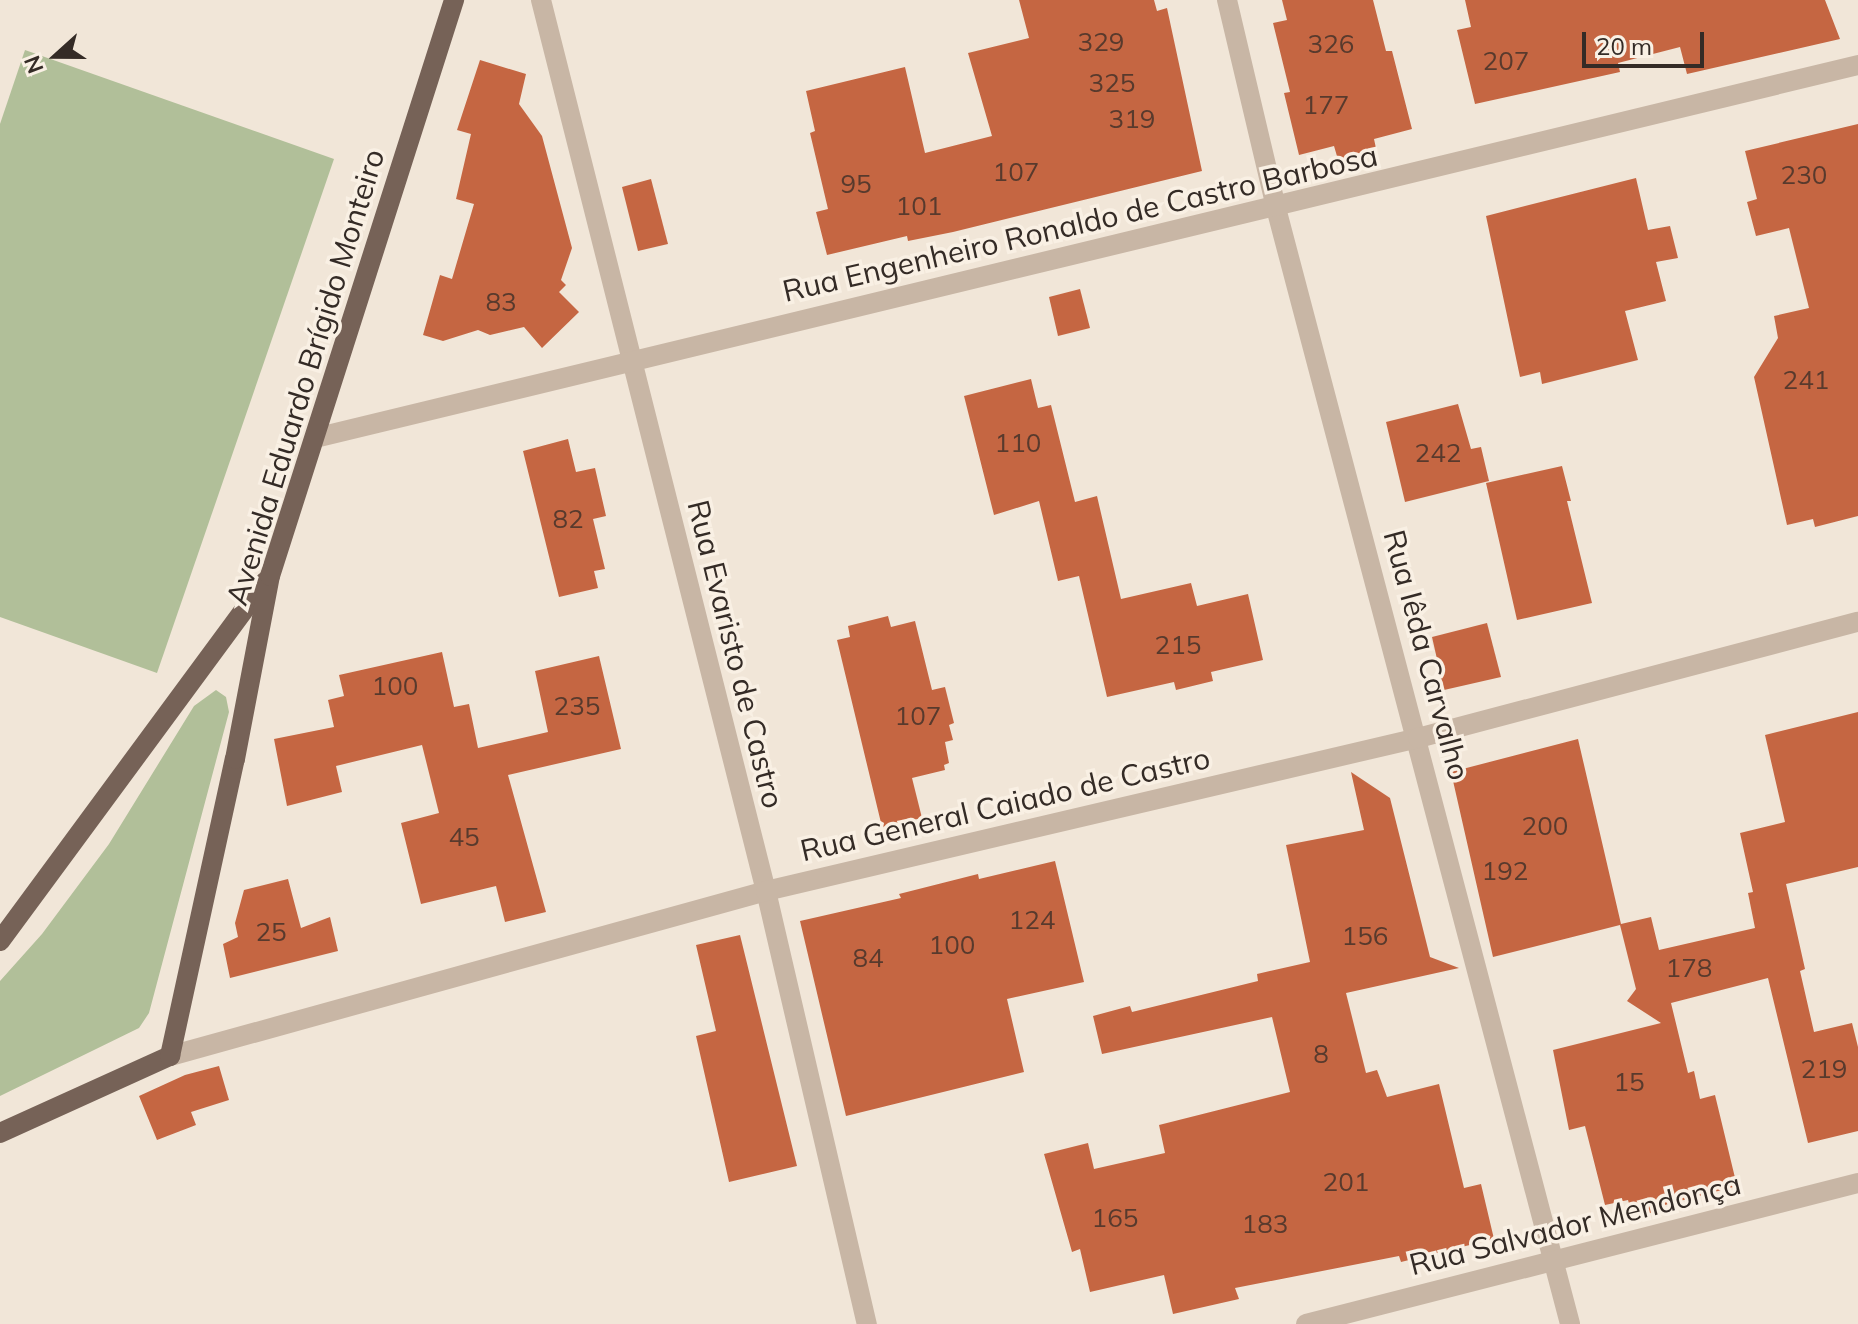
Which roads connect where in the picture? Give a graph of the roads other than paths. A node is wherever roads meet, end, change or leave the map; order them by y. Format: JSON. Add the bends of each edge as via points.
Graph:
{"nodes":[{"id":1,"x":454,"y":0,"type":"edge"},
{"id":2,"x":541,"y":0,"type":"edge"},
{"id":3,"x":1227,"y":0,"type":"edge"},
{"id":4,"x":1858,"y":65,"type":"edge"},
{"id":5,"x":1276,"y":208,"type":"junction"},
{"id":6,"x":630,"y":362,"type":"junction"},
{"id":7,"x":315,"y":438,"type":"junction"},
{"id":8,"x":270,"y":576,"type":"junction"},
{"id":9,"x":1858,"y":622,"type":"edge"},
{"id":10,"x":1418,"y":738,"type":"junction"},
{"id":11,"x":766,"y":891,"type":"junction"},
{"id":12,"x":0,"y":941,"type":"edge"},
{"id":13,"x":170,"y":1056,"type":"junction"},
{"id":14,"x":0,"y":1133,"type":"edge"},
{"id":15,"x":1858,"y":1183,"type":"edge"},
{"id":16,"x":1555,"y":1259,"type":"junction"},
{"id":17,"x":867,"y":1324,"type":"edge"},
{"id":18,"x":1306,"y":1324,"type":"edge"},
{"id":19,"x":1570,"y":1324,"type":"edge"}],
"edges":[{"from":1,"to":7,"type":"main road","name":"Avenida Eduardo Brígido Monteiro"},
{"from":2,"to":6,"type":"street","name":"Rua Evaristo de Castro"},
{"from":3,"to":5,"type":"street","name":"Rua Iêda Carvalho"},
{"from":4,"to":5,"type":"street","name":"Rua Engenheiro Ronaldo de Castro Barbosa"},
{"from":5,"to":6,"type":"street","name":"Rua Engenheiro Ronaldo de Castro Barbosa"},
{"from":5,"to":10,"type":"street","name":"Rua Iêda Carvalho"},
{"from":6,"to":7,"type":"street","name":"Rua Engenheiro Ronaldo de Castro Barbosa"},
{"from":6,"to":11,"type":"street","name":"Rua Evaristo de Castro"},
{"from":7,"to":8,"type":"main road","name":"Avenida Eduardo Brígido Monteiro"},
{"from":8,"to":12,"type":"main road"},
{"from":8,"to":13,"type":"main road","name":"Avenida Eduardo Brígido Monteiro"},
{"from":9,"to":10,"type":"street","name":"Rua General Caiado de Castro"},
{"from":10,"to":11,"type":"street","name":"Rua General Caiado de Castro"},
{"from":10,"to":16,"type":"street","name":"Rua Iêda Carvalho"},
{"from":11,"to":13,"type":"street","name":"Rua General Caiado de Castro"},
{"from":11,"to":17,"type":"street","name":"Rua Evaristo de Castro"},
{"from":13,"to":14,"type":"main road"},
{"from":15,"to":16,"type":"street","name":"Rua Salvador Mendonça"},
{"from":16,"to":18,"type":"street","name":"Rua Salvador Mendonça"},
{"from":16,"to":19,"type":"street","name":"Rua Iêda Carvalho"}]}
